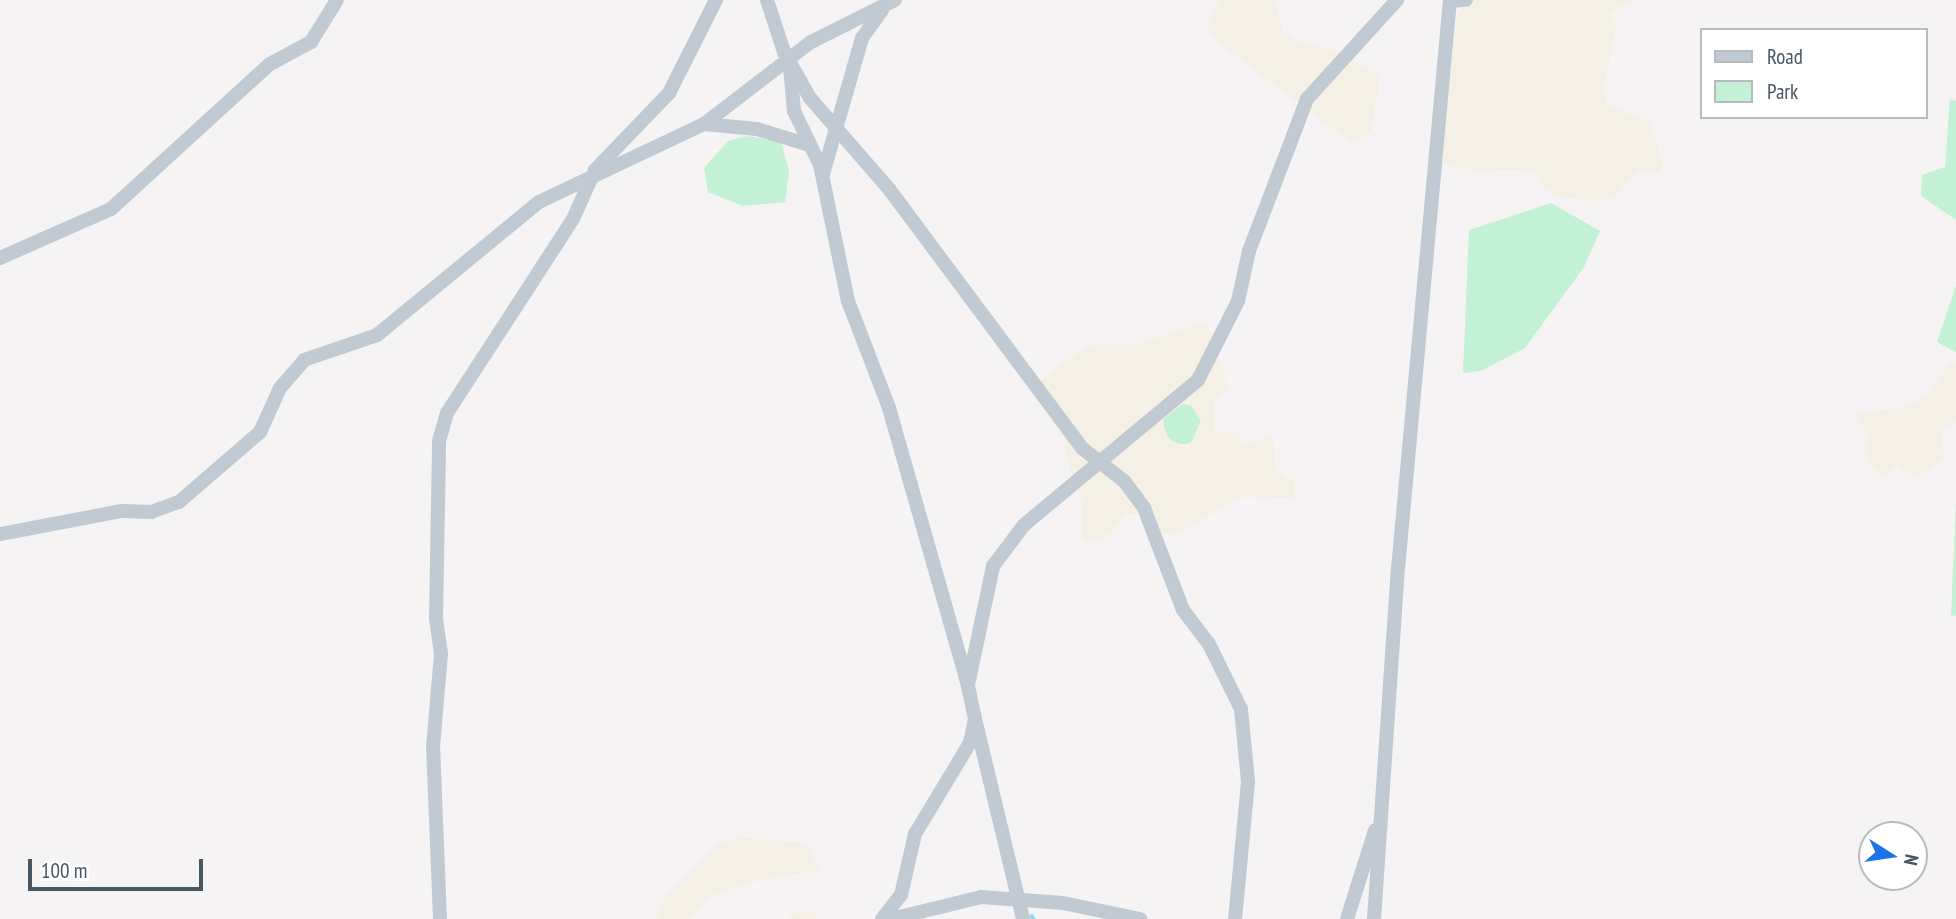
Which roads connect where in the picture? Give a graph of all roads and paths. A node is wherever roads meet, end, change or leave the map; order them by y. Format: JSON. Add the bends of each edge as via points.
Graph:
{"nodes":[{"id":1,"x":337,"y":0,"type":"edge"},
{"id":2,"x":716,"y":0,"type":"edge"},
{"id":3,"x":767,"y":0,"type":"edge"},
{"id":4,"x":1397,"y":0,"type":"edge"},
{"id":5,"x":1466,"y":0,"type":"edge"},
{"id":6,"x":1450,"y":1,"type":"edge"},
{"id":7,"x":890,"y":3,"type":"edge"},
{"id":8,"x":788,"y":58,"type":"junction"},
{"id":9,"x":704,"y":124,"type":"junction"},
{"id":10,"x":835,"y":124,"type":"junction"},
{"id":11,"x":808,"y":145,"type":"junction"},
{"id":12,"x":596,"y":170,"type":"junction"},
{"id":13,"x":822,"y":175,"type":"junction"},
{"id":14,"x":0,"y":258,"type":"edge"},
{"id":15,"x":1099,"y":461,"type":"junction"},
{"id":16,"x":0,"y":534,"type":"edge"},
{"id":17,"x":968,"y":685,"type":"junction"},
{"id":18,"x":975,"y":719,"type":"junction"},
{"id":19,"x":1382,"y":807,"type":"junction"},
{"id":20,"x":1016,"y":899,"type":"junction"},
{"id":21,"x":440,"y":919,"type":"edge"},
{"id":22,"x":882,"y":919,"type":"edge"},
{"id":23,"x":891,"y":919,"type":"edge"},
{"id":24,"x":1023,"y":919,"type":"edge"},
{"id":25,"x":1140,"y":919,"type":"edge"},
{"id":26,"x":1235,"y":919,"type":"edge"},
{"id":27,"x":1347,"y":919,"type":"edge"},
{"id":28,"x":1374,"y":919,"type":"edge"}],
"edges":[{"from":1,"to":14,"type":"street","via":[[317,37],[270,64],[111,209]]},
{"from":2,"to":12,"type":"street","via":[[669,93]]},
{"from":3,"to":8,"type":"street"},
{"from":4,"to":15,"type":"street","via":[[1307,99],[1249,251],[1238,301],[1198,380]]},
{"from":5,"to":6,"type":"street"},
{"from":6,"to":19,"type":"street"},
{"from":7,"to":8,"type":"street"},
{"from":7,"to":10,"type":"street","via":[[862,38]]},
{"from":8,"to":9,"type":"street"},
{"from":8,"to":10,"type":"street"},
{"from":8,"to":11,"type":"street","via":[[794,111]]},
{"from":9,"to":11,"type":"street","via":[[757,129]]},
{"from":9,"to":12,"type":"street"},
{"from":10,"to":13,"type":"street"},
{"from":10,"to":15,"type":"street"},
{"from":11,"to":13,"type":"street"},
{"from":12,"to":16,"type":"street","via":[[539,202],[377,334],[304,360],[280,388],[260,432],[179,502],[151,512],[122,511]]},
{"from":12,"to":21,"type":"street","via":[[542,270],[470,369],[439,441],[436,619],[441,653],[433,747]]},
{"from":13,"to":17,"type":"street","via":[[848,301],[889,408]]},
{"from":15,"to":17,"type":"street","via":[[1024,525],[993,566]]},
{"from":15,"to":26,"type":"street","via":[[1144,508],[1183,610],[1209,643],[1241,709],[1248,782]]},
{"from":17,"to":18,"type":"street"},
{"from":18,"to":20,"type":"street"},
{"from":18,"to":22,"type":"street","via":[[956,774],[915,834],[901,895]]},
{"from":19,"to":27,"type":"street"},
{"from":19,"to":28,"type":"street"},
{"from":20,"to":23,"type":"street","via":[[981,897]]},
{"from":20,"to":24,"type":"street"},
{"from":20,"to":25,"type":"street"}]}
